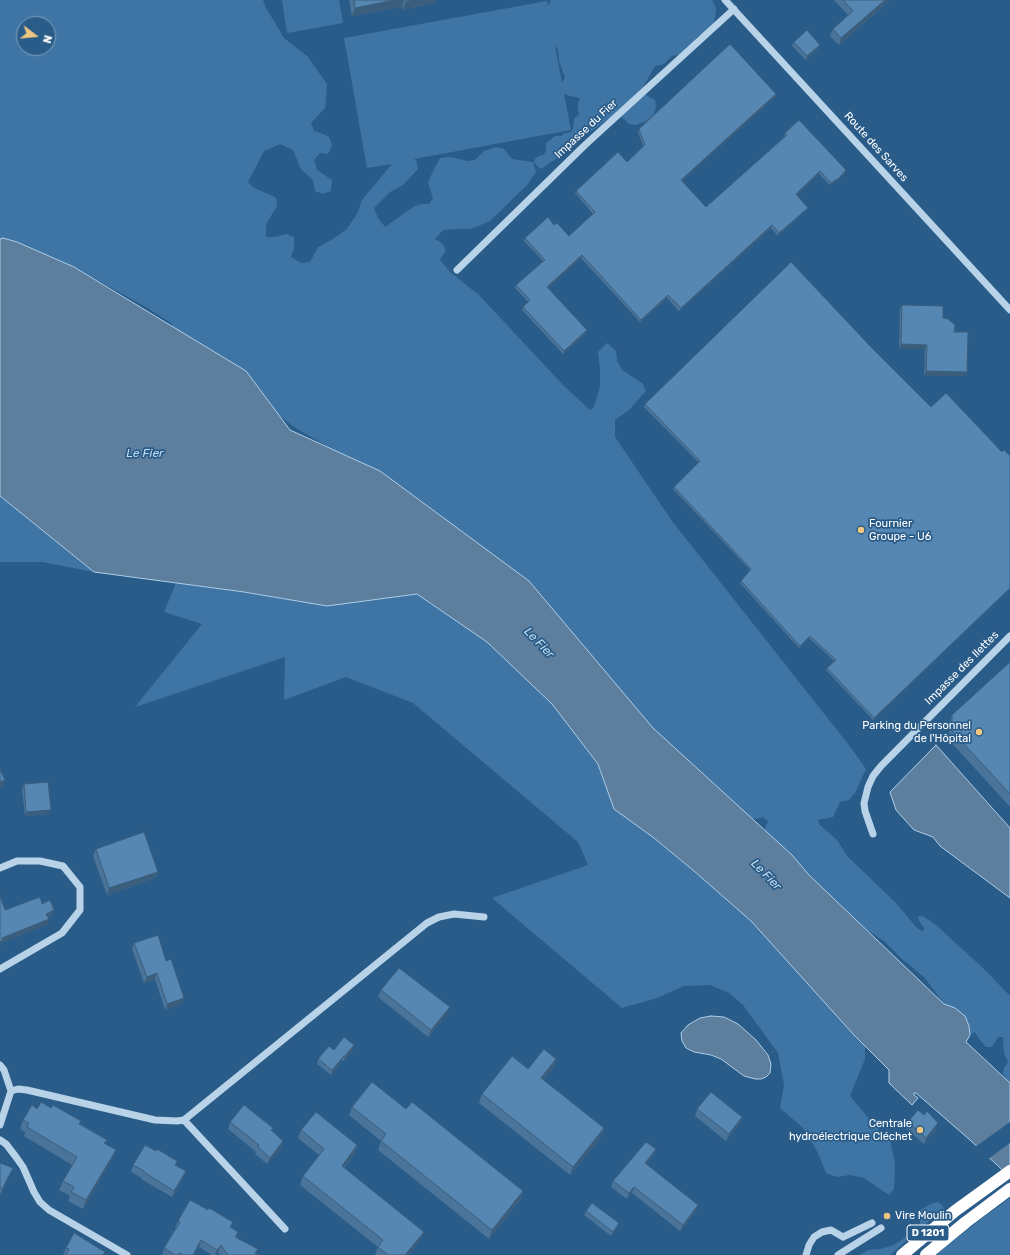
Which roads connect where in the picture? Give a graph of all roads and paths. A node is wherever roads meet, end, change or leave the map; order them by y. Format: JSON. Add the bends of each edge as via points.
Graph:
{"nodes":[{"id":1,"x":725,"y":0,"type":"edge"},
{"id":2,"x":734,"y":9,"type":"junction"},
{"id":3,"x":456,"y":270,"type":"dead end"},
{"id":4,"x":1010,"y":310,"type":"edge"},
{"id":5,"x":1010,"y":636,"type":"edge"},
{"id":6,"x":873,"y":834,"type":"dead end"},
{"id":7,"x":0,"y":868,"type":"edge"},
{"id":8,"x":484,"y":917,"type":"dead end"},
{"id":9,"x":0,"y":968,"type":"edge"},
{"id":10,"x":0,"y":1065,"type":"edge"},
{"id":11,"x":11,"y":1091,"type":"junction"},
{"id":12,"x":184,"y":1120,"type":"junction"},
{"id":13,"x":0,"y":1125,"type":"edge"},
{"id":14,"x":0,"y":1140,"type":"edge"},
{"id":15,"x":1010,"y":1171,"type":"edge"},
{"id":16,"x":1010,"y":1189,"type":"edge"},
{"id":17,"x":872,"y":1223,"type":"dead end"},
{"id":18,"x":881,"y":1228,"type":"dead end"},
{"id":19,"x":285,"y":1229,"type":"dead end"},
{"id":20,"x":843,"y":1237,"type":"junction"},
{"id":21,"x":846,"y":1251,"type":"junction"},
{"id":22,"x":127,"y":1255,"type":"edge"},
{"id":23,"x":806,"y":1255,"type":"edge"},
{"id":24,"x":838,"y":1255,"type":"edge"},
{"id":25,"x":902,"y":1255,"type":"edge"},
{"id":26,"x":926,"y":1255,"type":"edge"}],
"edges":[{"from":1,"to":2,"type":"street","name":"Route des Sarves"},
{"from":2,"to":3,"type":"street","name":"Impasse du Fier","via":[[585,144]]},
{"from":2,"to":4,"type":"street","name":"Route des Sarves"},
{"from":5,"to":6,"type":"street","name":"Impasse des Ilettes","via":[[873,776],[864,804]]},
{"from":7,"to":9,"type":"street","via":[[17,861],[40,861],[63,866],[80,887],[80,910],[62,933]]},
{"from":8,"to":12,"type":"street","via":[[454,914],[427,923]]},
{"from":10,"to":11,"type":"street"},
{"from":11,"to":12,"type":"street","via":[[27,1090],[155,1120]]},
{"from":11,"to":13,"type":"street"},
{"from":12,"to":19,"type":"street"},
{"from":14,"to":22,"type":"street","via":[[23,1167],[40,1202],[49,1210]]},
{"from":15,"to":25,"type":"highway","number":"D 1201","via":[[955,1211]]},
{"from":16,"to":26,"type":"highway","number":"D 1201"},
{"from":17,"to":20,"type":"street"},
{"from":18,"to":21,"type":"street"},
{"from":20,"to":21,"type":"street"},
{"from":20,"to":23,"type":"street","via":[[831,1230],[822,1232],[814,1237]]},
{"from":21,"to":24,"type":"street"}]}
